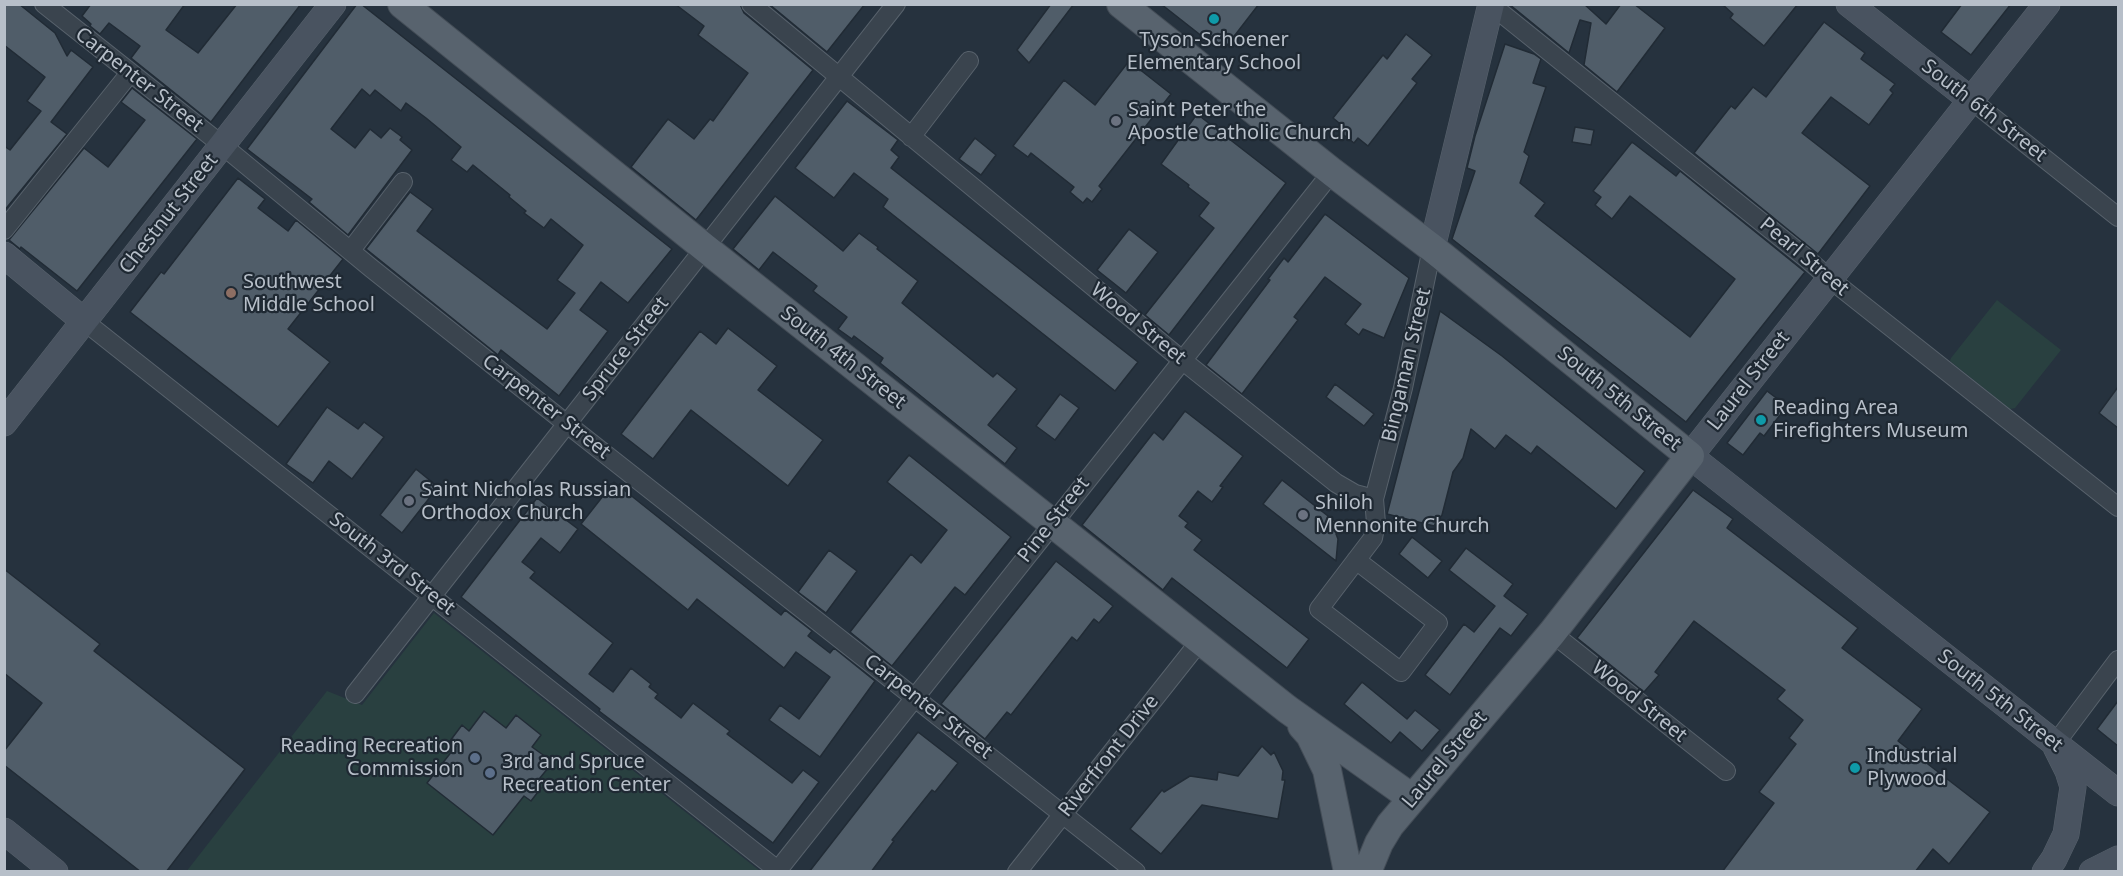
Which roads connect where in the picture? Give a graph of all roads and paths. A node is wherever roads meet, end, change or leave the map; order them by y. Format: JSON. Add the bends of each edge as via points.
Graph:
{"nodes":[{"id":1,"x":44,"y":4,"type":"edge"},
{"id":2,"x":333,"y":4,"type":"edge"},
{"id":3,"x":402,"y":4,"type":"edge"},
{"id":4,"x":752,"y":4,"type":"edge"},
{"id":5,"x":896,"y":4,"type":"edge"},
{"id":6,"x":1121,"y":4,"type":"edge"},
{"id":7,"x":1849,"y":4,"type":"edge"},
{"id":8,"x":2046,"y":4,"type":"edge"},
{"id":9,"x":1491,"y":5,"type":"edge"},
{"id":10,"x":969,"y":61,"type":"dead end"},
{"id":11,"x":130,"y":73,"type":"junction"},
{"id":12,"x":840,"y":76,"type":"junction"},
{"id":13,"x":1971,"y":100,"type":"junction"},
{"id":14,"x":911,"y":136,"type":"junction"},
{"id":15,"x":222,"y":145,"type":"junction"},
{"id":16,"x":1332,"y":172,"type":"junction"},
{"id":17,"x":403,"y":182,"type":"dead end"},
{"id":18,"x":2118,"y":217,"type":"edge"},
{"id":19,"x":4,"y":230,"type":"edge"},
{"id":20,"x":1432,"y":248,"type":"junction"},
{"id":21,"x":705,"y":249,"type":"junction"},
{"id":22,"x":351,"y":250,"type":"junction"},
{"id":23,"x":4,"y":255,"type":"edge"},
{"id":24,"x":1830,"y":279,"type":"junction"},
{"id":25,"x":84,"y":321,"type":"junction"},
{"id":26,"x":1182,"y":360,"type":"junction"},
{"id":27,"x":4,"y":423,"type":"edge"},
{"id":28,"x":567,"y":424,"type":"junction"},
{"id":29,"x":1690,"y":456,"type":"junction"},
{"id":30,"x":1374,"y":499,"type":"junction"},
{"id":31,"x":2118,"y":507,"type":"edge"},
{"id":32,"x":1052,"y":523,"type":"junction"},
{"id":33,"x":1356,"y":560,"type":"junction"},
{"id":34,"x":433,"y":595,"type":"junction"},
{"id":35,"x":1552,"y":633,"type":"junction"},
{"id":36,"x":1200,"y":641,"type":"junction"},
{"id":37,"x":2118,"y":660,"type":"edge"},
{"id":38,"x":355,"y":694,"type":"dead end"},
{"id":39,"x":915,"y":697,"type":"junction"},
{"id":40,"x":1287,"y":709,"type":"junction"},
{"id":41,"x":2055,"y":744,"type":"junction"},
{"id":42,"x":1726,"y":771,"type":"dead end"},
{"id":43,"x":2118,"y":793,"type":"edge"},
{"id":44,"x":1412,"y":798,"type":"junction"},
{"id":45,"x":1063,"y":814,"type":"junction"},
{"id":46,"x":4,"y":831,"type":"edge"},
{"id":47,"x":2118,"y":859,"type":"edge"},
{"id":48,"x":779,"y":871,"type":"edge"},
{"id":49,"x":56,"y":872,"type":"edge"},
{"id":50,"x":1017,"y":872,"type":"edge"},
{"id":51,"x":1136,"y":872,"type":"edge"},
{"id":52,"x":1348,"y":872,"type":"edge"},
{"id":53,"x":1367,"y":872,"type":"edge"},
{"id":54,"x":2045,"y":872,"type":"edge"},
{"id":55,"x":2092,"y":872,"type":"edge"}],
"edges":[{"from":1,"to":11,"type":"street","name":"Carpenter Street"},
{"from":2,"to":15,"type":"street","name":"Chestnut Street"},
{"from":3,"to":21,"type":"main road","name":"South 4th Street"},
{"from":4,"to":12,"type":"street","name":"Wood Street"},
{"from":5,"to":12,"type":"street","name":"Spruce Street"},
{"from":6,"to":16,"type":"main road","name":"South 5th Street"},
{"from":7,"to":13,"type":"street","name":"South 6th Street"},
{"from":8,"to":13,"type":"street","name":"Laurel Street"},
{"from":9,"to":20,"type":"street","name":"Bingaman Street"},
{"from":9,"to":24,"type":"street","name":"Pearl Street"},
{"from":10,"to":14,"type":"street"},
{"from":11,"to":15,"type":"street","name":"Carpenter Street"},
{"from":11,"to":19,"type":"street"},
{"from":12,"to":14,"type":"street","name":"Wood Street"},
{"from":12,"to":21,"type":"street","name":"Spruce Street"},
{"from":13,"to":18,"type":"street","name":"South 6th Street"},
{"from":13,"to":24,"type":"street","name":"Laurel Street"},
{"from":14,"to":26,"type":"street","name":"Wood Street"},
{"from":15,"to":22,"type":"street","name":"Carpenter Street"},
{"from":15,"to":25,"type":"street","name":"Chestnut Street"},
{"from":16,"to":20,"type":"main road","name":"South 5th Street"},
{"from":16,"to":26,"type":"street","name":"Pine Street"},
{"from":17,"to":22,"type":"street"},
{"from":20,"to":29,"type":"main road","name":"South 5th Street"},
{"from":20,"to":30,"type":"street","name":"Bingaman Street","via":[[1403,388]]},
{"from":21,"to":28,"type":"street","name":"Spruce Street"},
{"from":21,"to":32,"type":"main road","name":"South 4th Street"},
{"from":22,"to":28,"type":"street","name":"Carpenter Street"},
{"from":23,"to":25,"type":"street","name":"South 3rd Street"},
{"from":24,"to":29,"type":"street","name":"Laurel Street"},
{"from":24,"to":31,"type":"street","name":"Pearl Street"},
{"from":25,"to":27,"type":"street","name":"Chestnut Street"},
{"from":25,"to":34,"type":"street","name":"South 3rd Street"},
{"from":26,"to":30,"type":"street","name":"Wood Street","via":[[1336,483]]},
{"from":26,"to":32,"type":"street","name":"Pine Street"},
{"from":28,"to":34,"type":"street","name":"Spruce Street"},
{"from":28,"to":39,"type":"street","name":"Carpenter Street"},
{"from":29,"to":35,"type":"main road","name":"Laurel Street"},
{"from":29,"to":41,"type":"street","name":"South 5th Street"},
{"from":30,"to":33,"type":"street","name":"Bingaman Street","via":[[1377,523],[1373,538]]},
{"from":32,"to":36,"type":"main road","name":"South 4th Street"},
{"from":32,"to":39,"type":"street","name":"Pine Street"},
{"from":33,"to":33,"type":"street","name":"Bingaman Street","via":[[1438,623],[1401,672],[1319,609]]},
{"from":34,"to":38,"type":"street","name":"Spruce Street"},
{"from":34,"to":48,"type":"street","name":"South 3rd Street"},
{"from":35,"to":42,"type":"street","name":"Wood Street"},
{"from":35,"to":44,"type":"main road","name":"Laurel Street"},
{"from":36,"to":40,"type":"main road","name":"South 4th Street"},
{"from":36,"to":45,"type":"street","name":"Riverfront Drive"},
{"from":37,"to":41,"type":"street"},
{"from":39,"to":45,"type":"street","name":"Carpenter Street"},
{"from":39,"to":48,"type":"street","name":"Pine Street"},
{"from":40,"to":44,"type":"main road","name":"South 4th Street"},
{"from":40,"to":52,"type":"main road","name":"South 4th Street","via":[[1310,735],[1327,770]]},
{"from":41,"to":43,"type":"street","name":"South 5th Street"},
{"from":41,"to":54,"type":"street","via":[[2073,787],[2066,834]]},
{"from":44,"to":53,"type":"main road","name":"Laurel Street","via":[[1378,843]]},
{"from":45,"to":50,"type":"street","name":"Riverfront Drive"},
{"from":45,"to":51,"type":"street","name":"Carpenter Street"},
{"from":46,"to":49,"type":"street"},
{"from":47,"to":55,"type":"street"}]}
